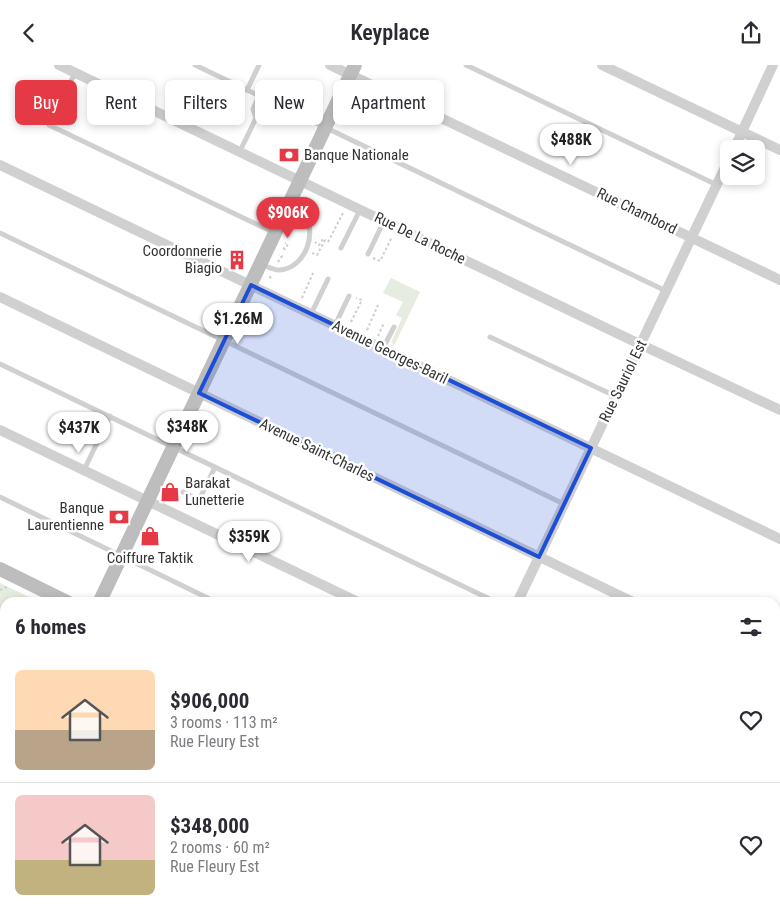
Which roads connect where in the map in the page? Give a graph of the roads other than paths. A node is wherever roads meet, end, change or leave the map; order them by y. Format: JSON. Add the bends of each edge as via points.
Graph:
{"nodes":[{"id":1,"x":60,"y":65,"type":"edge"},
{"id":2,"x":195,"y":65,"type":"edge"},
{"id":3,"x":259,"y":65,"type":"edge"},
{"id":4,"x":330,"y":65,"type":"edge"},
{"id":5,"x":466,"y":65,"type":"edge"},
{"id":6,"x":602,"y":65,"type":"edge"},
{"id":7,"x":772,"y":65,"type":"edge"},
{"id":8,"x":353,"y":70,"type":"edge"},
{"id":9,"x":75,"y":73,"type":"junction"},
{"id":10,"x":246,"y":90,"type":"junction"},
{"id":11,"x":255,"y":94,"type":"edge"},
{"id":12,"x":255,"y":120,"type":"edge"},
{"id":13,"x":320,"y":125,"type":"edge"},
{"id":14,"x":326,"y":128,"type":"junction"},
{"id":15,"x":742,"y":132,"type":"junction"},
{"id":16,"x":738,"y":140,"type":"edge"},
{"id":17,"x":780,"y":150,"type":"edge"},
{"id":18,"x":240,"y":151,"type":"junction"},
{"id":19,"x":0,"y":165,"type":"edge"},
{"id":20,"x":720,"y":178,"type":"edge"},
{"id":21,"x":300,"y":180,"type":"junction"},
{"id":22,"x":717,"y":185,"type":"junction"},
{"id":23,"x":289,"y":204,"type":"junction"},
{"id":24,"x":360,"y":209,"type":"junction"},
{"id":25,"x":384,"y":221,"type":"junction"},
{"id":26,"x":0,"y":233,"type":"edge"},
{"id":27,"x":280,"y":238,"type":"junction"},
{"id":28,"x":692,"y":238,"type":"junction"},
{"id":29,"x":342,"y":248,"type":"dead end"},
{"id":30,"x":368,"y":254,"type":"dead end"},
{"id":31,"x":261,"y":263,"type":"junction"},
{"id":32,"x":328,"y":279,"type":"dead end"},
{"id":33,"x":780,"y":280,"type":"edge"},
{"id":34,"x":250,"y":285,"type":"junction"},
{"id":35,"x":666,"y":291,"type":"junction"},
{"id":36,"x":349,"y":296,"type":"dead end"},
{"id":37,"x":0,"y":297,"type":"edge"},
{"id":38,"x":311,"y":314,"type":"junction"},
{"id":39,"x":335,"y":325,"type":"junction"},
{"id":40,"x":394,"y":327,"type":"dead end"},
{"id":41,"x":490,"y":337,"type":"dead end"},
{"id":42,"x":224,"y":340,"type":"junction"},
{"id":43,"x":641,"y":344,"type":"junction"},
{"id":44,"x":383,"y":348,"type":"junction"},
{"id":45,"x":0,"y":363,"type":"edge"},
{"id":46,"x":199,"y":393,"type":"junction"},
{"id":47,"x":615,"y":396,"type":"junction"},
{"id":48,"x":780,"y":410,"type":"edge"},
{"id":49,"x":110,"y":416,"type":"junction"},
{"id":50,"x":0,"y":430,"type":"edge"},
{"id":51,"x":173,"y":447,"type":"junction"},
{"id":52,"x":591,"y":448,"type":"junction"},
{"id":53,"x":215,"y":467,"type":"junction"},
{"id":54,"x":84,"y":470,"type":"junction"},
{"id":55,"x":183,"y":493,"type":"dead end"},
{"id":56,"x":0,"y":497,"type":"edge"},
{"id":57,"x":148,"y":500,"type":"junction"},
{"id":58,"x":564,"y":504,"type":"junction"},
{"id":59,"x":780,"y":539,"type":"edge"},
{"id":60,"x":122,"y":555,"type":"junction"},
{"id":61,"x":539,"y":557,"type":"junction"},
{"id":62,"x":0,"y":569,"type":"edge"},
{"id":63,"x":57,"y":597,"type":"edge"},
{"id":64,"x":102,"y":597,"type":"edge"},
{"id":65,"x":206,"y":597,"type":"edge"},
{"id":66,"x":348,"y":597,"type":"edge"},
{"id":67,"x":486,"y":597,"type":"edge"},
{"id":68,"x":520,"y":597,"type":"edge"},
{"id":69,"x":622,"y":597,"type":"edge"}],
"edges":[{"from":1,"to":9,"type":"street","name":"Rue De La Roche"},
{"from":2,"to":10,"type":"lane"},
{"from":3,"to":10,"type":"lane"},
{"from":4,"to":8,"type":"street","name":"Rue Chambord"},
{"from":5,"to":22,"type":"lane"},
{"from":6,"to":15,"type":"street"},
{"from":7,"to":15,"type":"street"},
{"from":8,"to":14,"type":"street"},
{"from":8,"to":28,"type":"street","name":"Rue Chambord"},
{"from":9,"to":18,"type":"street","name":"Rue De La Roche"},
{"from":9,"to":27,"type":"lane","via":[[49,125]]},
{"from":10,"to":11,"type":"lane"},
{"from":12,"to":18,"type":"lane"},
{"from":13,"to":14,"type":"lane"},
{"from":14,"to":21,"type":"street"},
{"from":14,"to":35,"type":"lane"},
{"from":15,"to":16,"type":"street"},
{"from":15,"to":17,"type":"street"},
{"from":18,"to":21,"type":"street","name":"Rue De La Roche"},
{"from":19,"to":34,"type":"street","name":"Avenue Georges-Baril"},
{"from":20,"to":22,"type":"street","name":"Rue Sauriol Est"},
{"from":21,"to":23,"type":"street"},
{"from":21,"to":24,"type":"street","name":"Rue De La Roche"},
{"from":22,"to":28,"type":"street","name":"Rue Sauriol Est"},
{"from":23,"to":27,"type":"street"},
{"from":23,"to":31,"type":"lane","via":[[302,212],[308,223],[310,238],[306,250],[299,261],[284,269],[275,270]]},
{"from":24,"to":25,"type":"street","name":"Rue De La Roche"},
{"from":24,"to":29,"type":"lane"},
{"from":25,"to":30,"type":"lane"},
{"from":25,"to":43,"type":"street","name":"Rue De La Roche"},
{"from":26,"to":42,"type":"lane"},
{"from":27,"to":31,"type":"street"},
{"from":28,"to":33,"type":"street","name":"Rue Chambord"},
{"from":28,"to":35,"type":"street","name":"Rue Sauriol Est"},
{"from":31,"to":34,"type":"street"},
{"from":32,"to":38,"type":"lane"},
{"from":34,"to":38,"type":"street","name":"Avenue Georges-Baril"},
{"from":34,"to":42,"type":"street"},
{"from":35,"to":43,"type":"street","name":"Rue Sauriol Est"},
{"from":36,"to":39,"type":"lane"},
{"from":37,"to":46,"type":"street","name":"Avenue Saint-Charles"},
{"from":38,"to":39,"type":"street","name":"Avenue Georges-Baril"},
{"from":39,"to":44,"type":"street","name":"Avenue Georges-Baril"},
{"from":40,"to":44,"type":"lane"},
{"from":41,"to":47,"type":"lane"},
{"from":42,"to":46,"type":"street"},
{"from":42,"to":58,"type":"lane"},
{"from":43,"to":47,"type":"street","name":"Rue Sauriol Est"},
{"from":43,"to":48,"type":"street","name":"Rue De La Roche"},
{"from":44,"to":52,"type":"street","name":"Avenue Georges-Baril"},
{"from":45,"to":49,"type":"lane"},
{"from":46,"to":51,"type":"street"},
{"from":46,"to":61,"type":"street","name":"Avenue Saint-Charles"},
{"from":47,"to":52,"type":"street","name":"Rue Sauriol Est"},
{"from":49,"to":51,"type":"lane"},
{"from":49,"to":54,"type":"lane"},
{"from":50,"to":54,"type":"street"},
{"from":51,"to":53,"type":"lane"},
{"from":51,"to":57,"type":"street"},
{"from":52,"to":58,"type":"street","name":"Rue Sauriol Est"},
{"from":52,"to":59,"type":"street","name":"Avenue Georges-Baril"},
{"from":53,"to":55,"type":"lane","via":[[199,500]]},
{"from":53,"to":67,"type":"lane"},
{"from":54,"to":57,"type":"street"},
{"from":56,"to":60,"type":"lane"},
{"from":57,"to":60,"type":"street"},
{"from":57,"to":66,"type":"street"},
{"from":58,"to":61,"type":"street","name":"Rue Sauriol Est"},
{"from":60,"to":64,"type":"street"},
{"from":60,"to":65,"type":"lane"},
{"from":61,"to":68,"type":"street","name":"Rue Sauriol Est"},
{"from":61,"to":69,"type":"street","name":"Avenue Saint-Charles"},
{"from":62,"to":63,"type":"street"}]}
